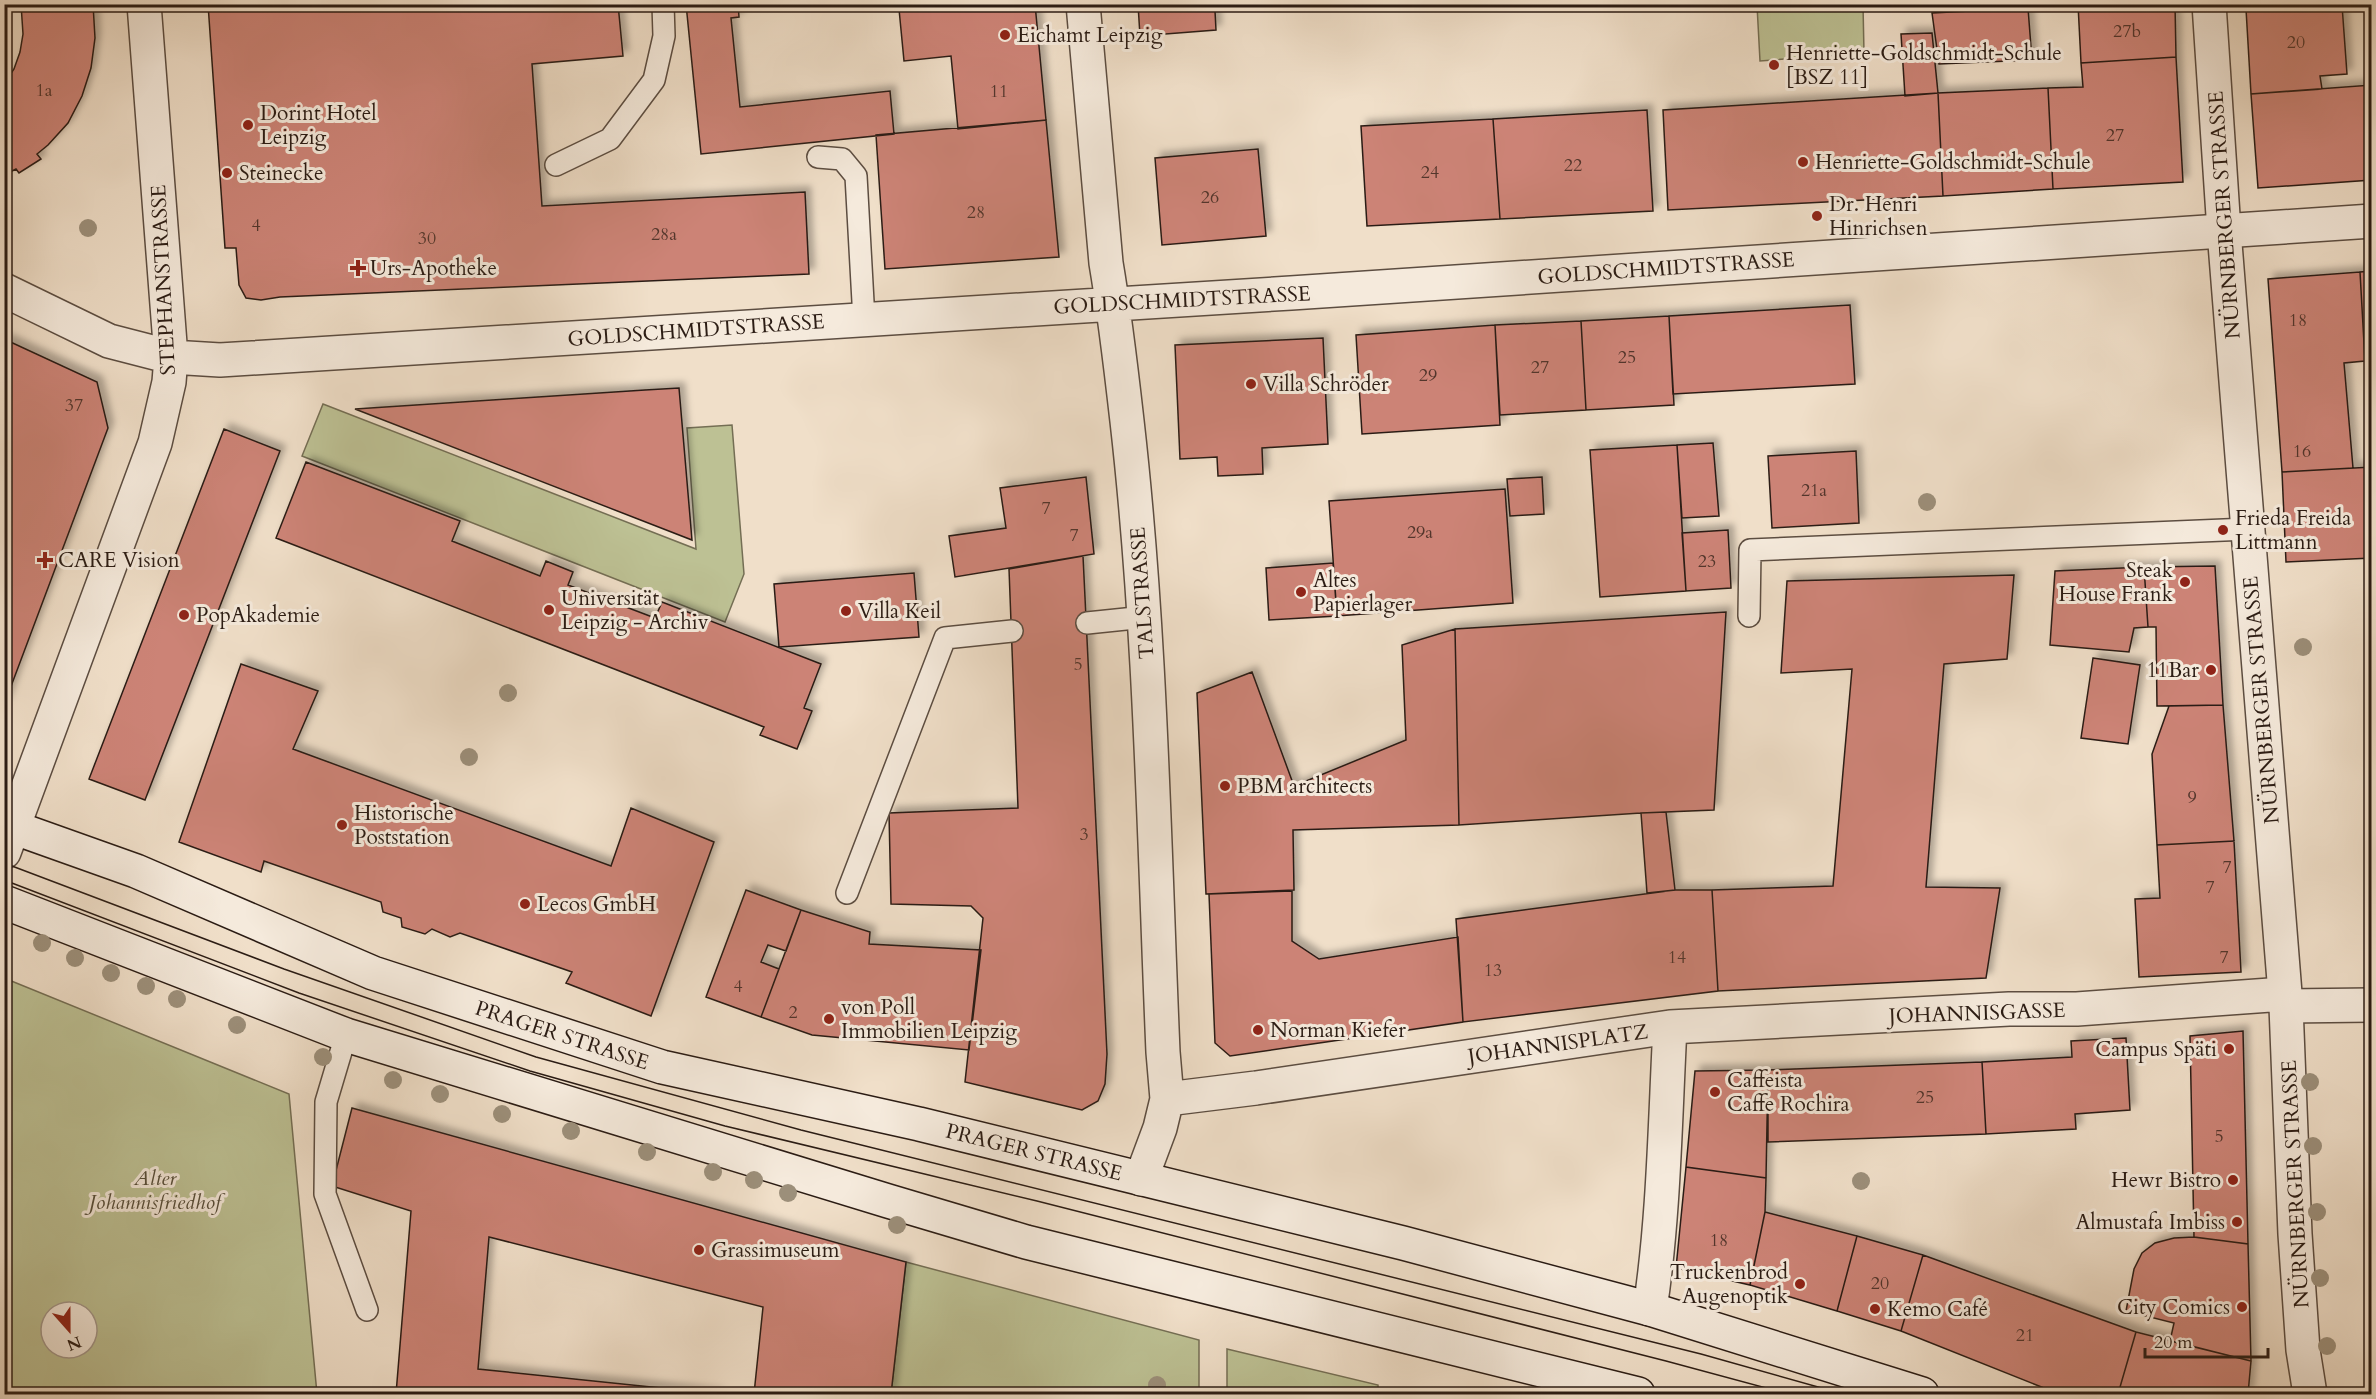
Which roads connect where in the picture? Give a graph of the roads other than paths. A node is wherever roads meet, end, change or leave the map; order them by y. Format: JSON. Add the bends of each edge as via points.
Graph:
{"nodes":[{"id":1,"x":144,"y":4,"type":"edge"},
{"id":2,"x":663,"y":4,"type":"edge"},
{"id":3,"x":1083,"y":4,"type":"edge"},
{"id":4,"x":2209,"y":4,"type":"edge"},
{"id":5,"x":818,"y":157,"type":"dead end"},
{"id":6,"x":556,"y":165,"type":"dead end"},
{"id":7,"x":2372,"y":220,"type":"edge"},
{"id":8,"x":2224,"y":231,"type":"junction"},
{"id":9,"x":4,"y":290,"type":"edge"},
{"id":10,"x":1113,"y":304,"type":"junction"},
{"id":11,"x":864,"y":320,"type":"junction"},
{"id":12,"x":171,"y":357,"type":"junction"},
{"id":13,"x":2248,"y":529,"type":"junction"},
{"id":14,"x":1749,"y":616,"type":"dead end"},
{"id":15,"x":1145,"y":617,"type":"junction"},
{"id":16,"x":1087,"y":623,"type":"dead end"},
{"id":17,"x":1012,"y":631,"type":"dead end"},
{"id":18,"x":8,"y":835,"type":"edge"},
{"id":19,"x":847,"y":893,"type":"dead end"},
{"id":20,"x":4,"y":902,"type":"edge"},
{"id":21,"x":2285,"y":1000,"type":"junction"},
{"id":22,"x":2372,"y":1005,"type":"edge"},
{"id":23,"x":1670,"y":1027,"type":"junction"},
{"id":24,"x":346,"y":1035,"type":"junction"},
{"id":25,"x":1167,"y":1099,"type":"junction"},
{"id":26,"x":1141,"y":1179,"type":"junction"},
{"id":27,"x":1650,"y":1309,"type":"junction"},
{"id":28,"x":367,"y":1310,"type":"dead end"},
{"id":29,"x":1638,"y":1395,"type":"edge"},
{"id":30,"x":1923,"y":1395,"type":"edge"},
{"id":31,"x":2310,"y":1395,"type":"edge"}],
"edges":[{"from":1,"to":12,"type":"street","name":"STEPHANSTRASSE"},
{"from":2,"to":6,"type":"lane","via":[[664,36],[654,80],[610,139]]},
{"from":3,"to":10,"type":"street","name":"TALSTRASSE"},
{"from":4,"to":8,"type":"street","name":"NÜRNBERGER STRASSE"},
{"from":5,"to":11,"type":"lane","via":[[842,159],[856,176]]},
{"from":7,"to":8,"type":"street","name":"GOLDSCHMIDTSTRASSE"},
{"from":8,"to":10,"type":"street","name":"GOLDSCHMIDTSTRASSE"},
{"from":8,"to":13,"type":"street","name":"NÜRNBERGER STRASSE"},
{"from":9,"to":12,"type":"street","name":"GOLDSCHMIDTSTRASSE","via":[[109,340]]},
{"from":10,"to":11,"type":"street","name":"GOLDSCHMIDTSTRASSE"},
{"from":10,"to":15,"type":"street","name":"TALSTRASSE"},
{"from":11,"to":12,"type":"street","name":"GOLDSCHMIDTSTRASSE","via":[[220,360]]},
{"from":12,"to":18,"type":"street","name":"STEPHANSTRASSE","via":[[155,443]]},
{"from":13,"to":14,"type":"lane","via":[[1750,550]]},
{"from":13,"to":21,"type":"street","name":"NÜRNBERGER STRASSE"},
{"from":15,"to":16,"type":"lane"},
{"from":15,"to":25,"type":"street","name":"TALSTRASSE"},
{"from":17,"to":19,"type":"lane","via":[[945,638]]},
{"from":18,"to":26,"type":"street","name":"PRAGER STRASSE","via":[[139,872],[373,973],[662,1067],[919,1124]]},
{"from":20,"to":24,"type":"street"},
{"from":21,"to":22,"type":"street","name":"JOHANNISGASSE"},
{"from":21,"to":23,"type":"street","name":"JOHANNISGASSE","via":[[2009,1009]]},
{"from":21,"to":31,"type":"street","name":"NÜRNBERGER STRASSE","via":[[2295,1234]]},
{"from":23,"to":25,"type":"street","name":"JOHANNISPLATZ"},
{"from":23,"to":27,"type":"street","name":"JOHANNISPLATZ","via":[[1662,1193]]},
{"from":24,"to":28,"type":"lane","via":[[326,1102],[325,1194]]},
{"from":24,"to":29,"type":"street","via":[[973,1226]]},
{"from":25,"to":26,"type":"street","name":"TALSTRASSE"},
{"from":26,"to":27,"type":"street"},
{"from":27,"to":30,"type":"street"}]}
